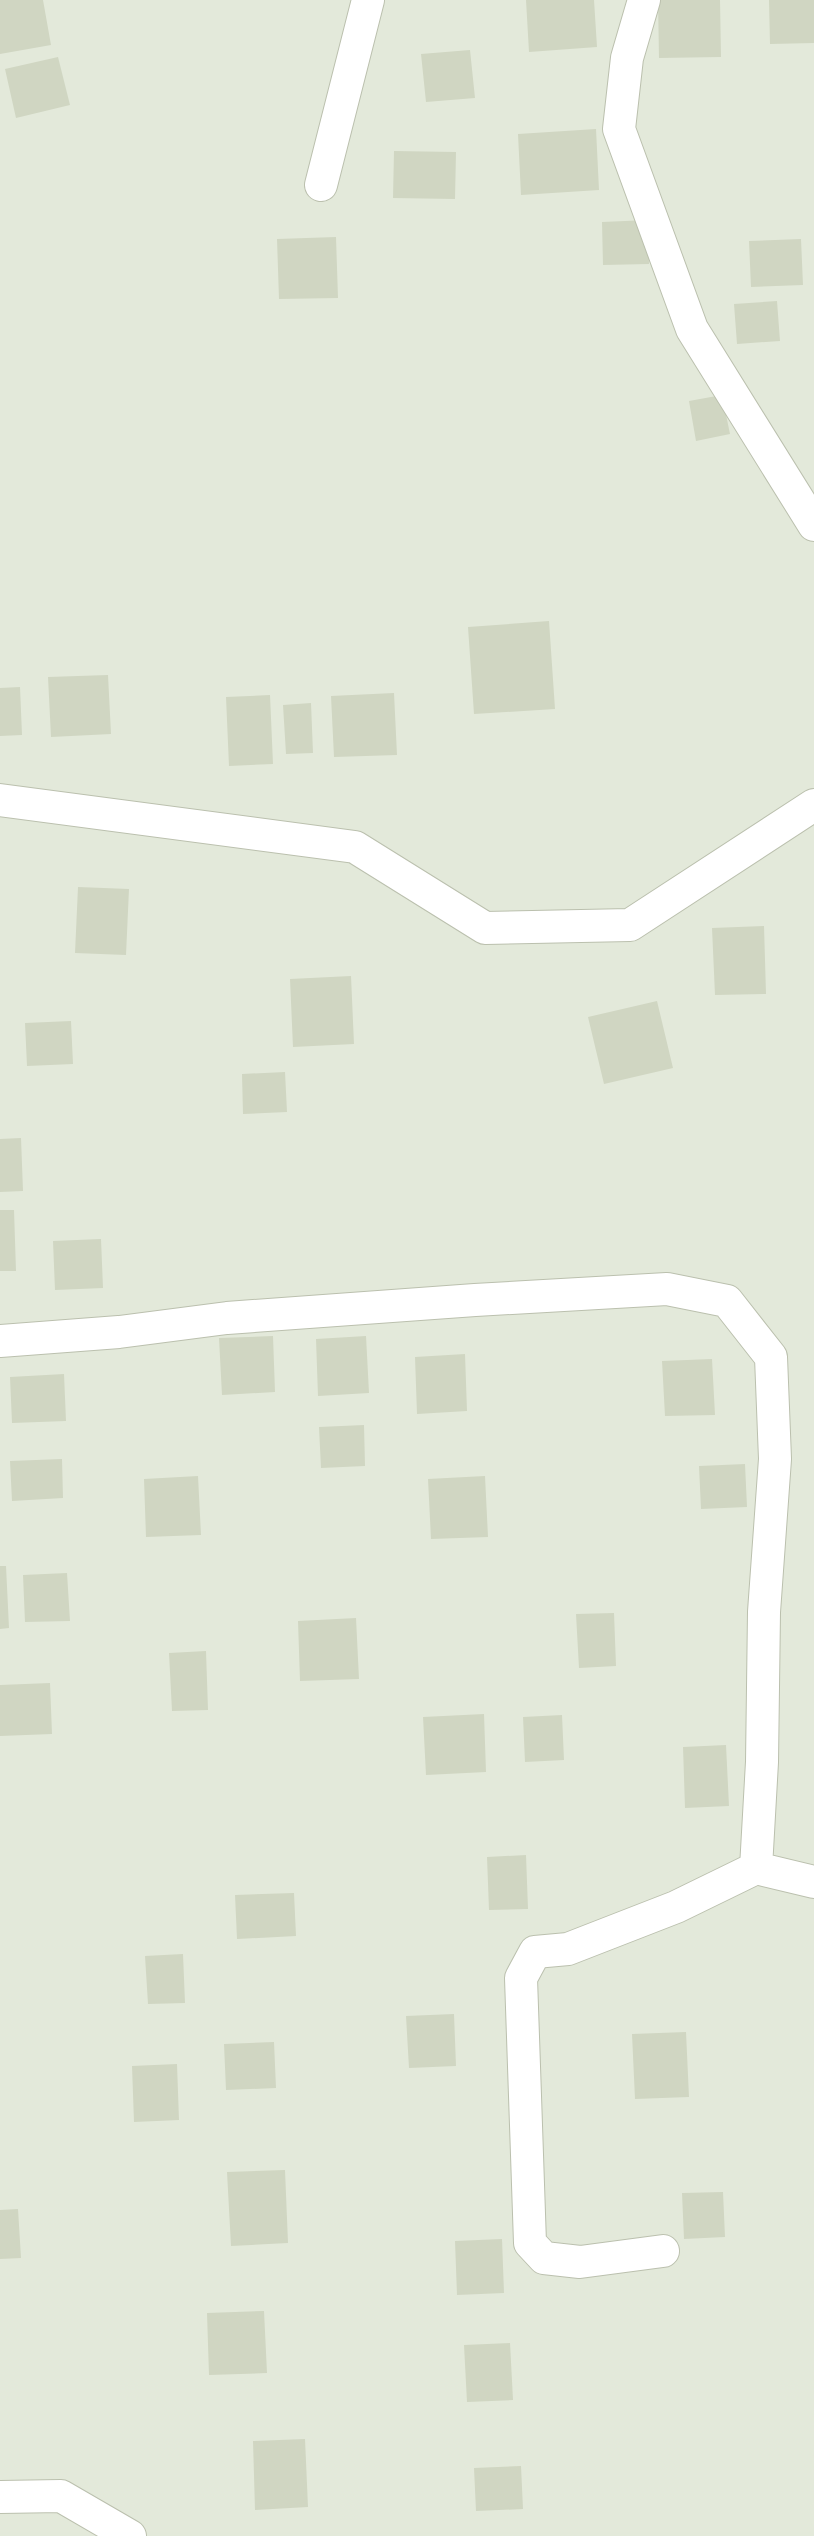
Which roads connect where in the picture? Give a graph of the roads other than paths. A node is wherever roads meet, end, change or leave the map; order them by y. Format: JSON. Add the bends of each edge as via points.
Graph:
{"nodes":[{"id":1,"x":368,"y":0,"type":"edge"},
{"id":2,"x":644,"y":0,"type":"edge"},
{"id":3,"x":321,"y":185,"type":"dead end"},
{"id":4,"x":814,"y":525,"type":"edge"},
{"id":5,"x":0,"y":800,"type":"edge"},
{"id":6,"x":814,"y":806,"type":"edge"},
{"id":7,"x":0,"y":1341,"type":"edge"},
{"id":8,"x":756,"y":1868,"type":"junction"},
{"id":9,"x":814,"y":1882,"type":"edge"},
{"id":10,"x":663,"y":2251,"type":"dead end"},
{"id":11,"x":0,"y":2497,"type":"edge"},
{"id":12,"x":130,"y":2536,"type":"edge"}],
"edges":[{"from":1,"to":3,"type":"street"},
{"from":2,"to":4,"type":"street","via":[[627,58],[619,129],[692,328]]},
{"from":5,"to":6,"type":"street","via":[[355,847],[485,928],[630,925]]},
{"from":7,"to":8,"type":"street","via":[[119,1332],[227,1318],[667,1289],[727,1300],[771,1357],[775,1458],[764,1612]]},
{"from":8,"to":9,"type":"street"},
{"from":8,"to":10,"type":"street","via":[[676,1907],[568,1949],[535,1952],[521,1978],[530,2243],[544,2258],[580,2262]]},
{"from":11,"to":12,"type":"street","via":[[62,2496]]}]}
